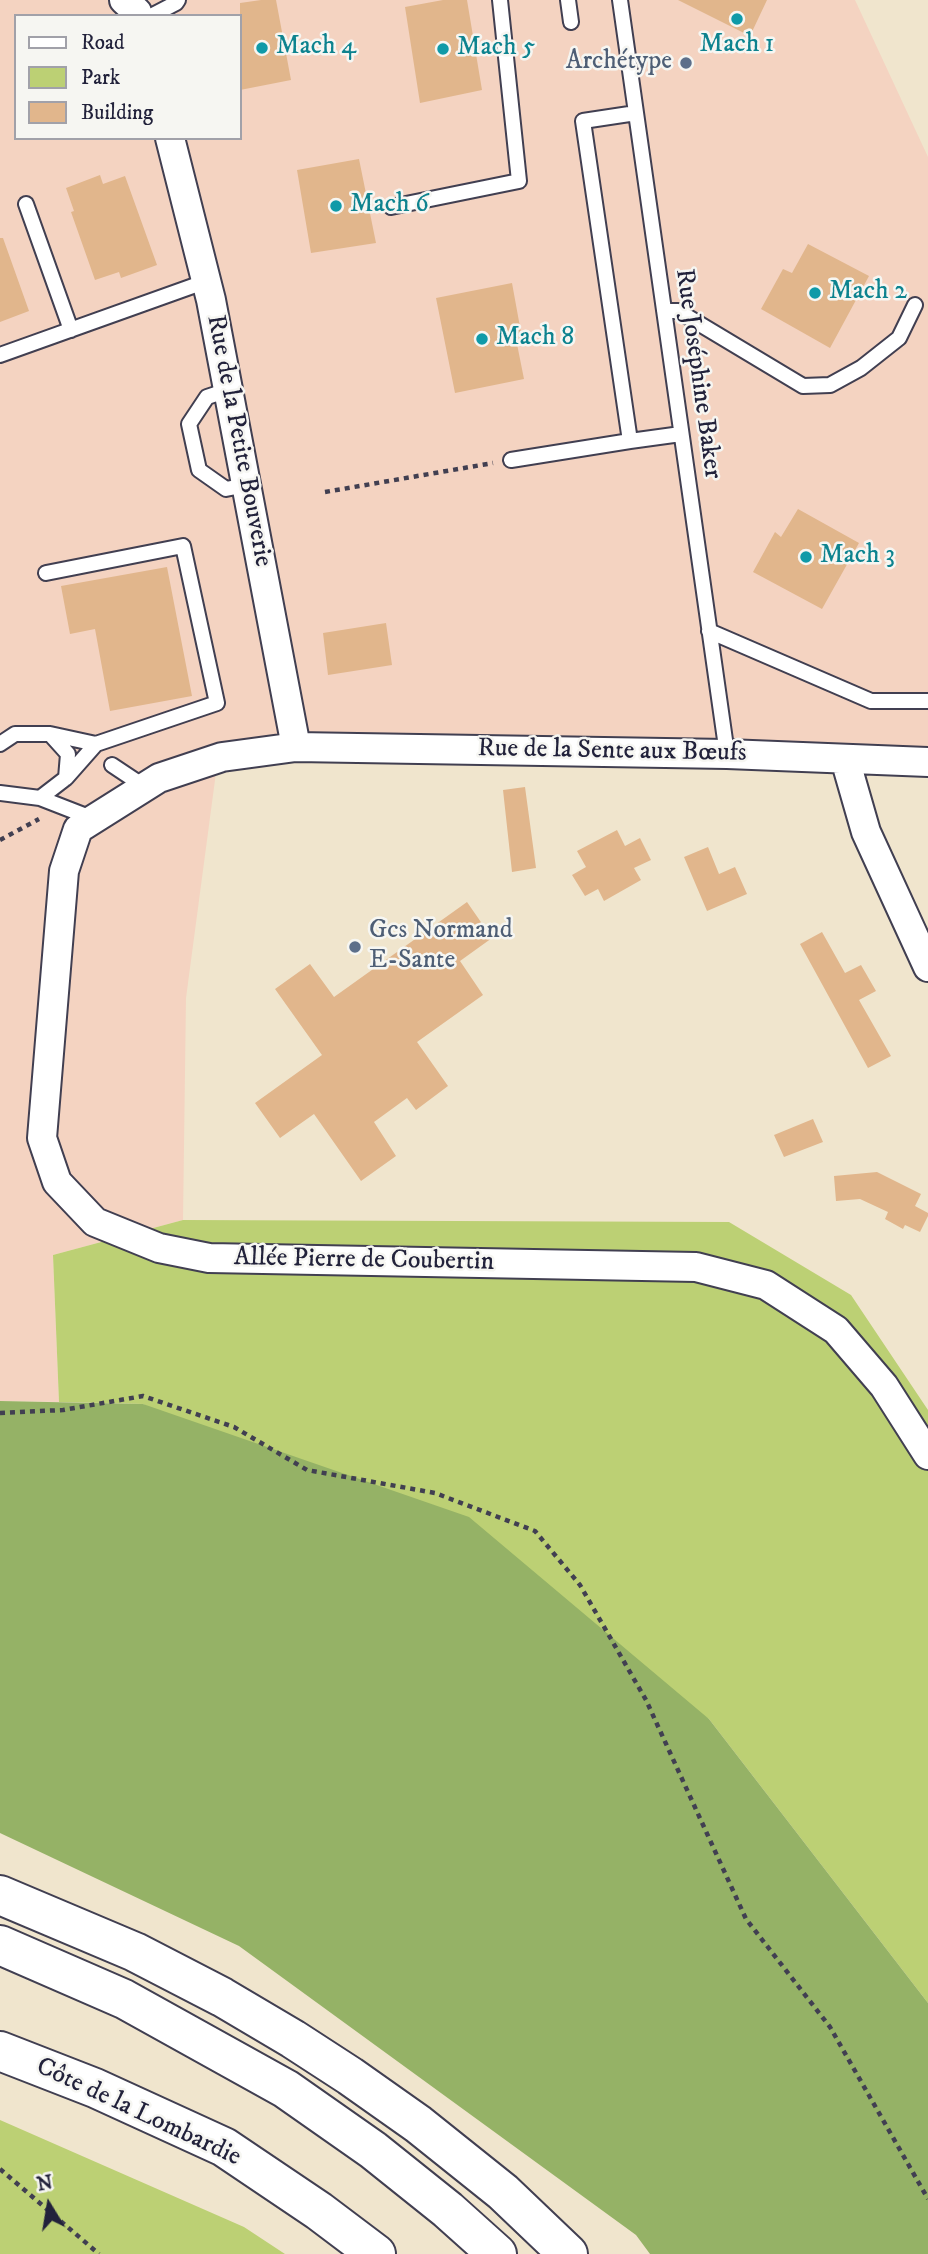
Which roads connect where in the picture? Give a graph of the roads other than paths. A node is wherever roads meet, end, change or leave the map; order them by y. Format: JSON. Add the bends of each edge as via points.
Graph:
{"nodes":[{"id":1,"x":178,"y":0,"type":"edge"},
{"id":2,"x":500,"y":0,"type":"edge"},
{"id":3,"x":568,"y":0,"type":"edge"},
{"id":4,"x":620,"y":0,"type":"edge"},
{"id":5,"x":138,"y":9,"type":"edge"},
{"id":6,"x":571,"y":22,"type":"dead end"},
{"id":7,"x":636,"y":113,"type":"junction"},
{"id":8,"x":171,"y":140,"type":"edge"},
{"id":9,"x":26,"y":204,"type":"dead end"},
{"id":10,"x":391,"y":207,"type":"dead end"},
{"id":11,"x":207,"y":281,"type":"junction"},
{"id":12,"x":915,"y":305,"type":"dead end"},
{"id":13,"x":664,"y":311,"type":"junction"},
{"id":14,"x":71,"y":330,"type":"junction"},
{"id":15,"x":0,"y":355,"type":"edge"},
{"id":16,"x":228,"y":390,"type":"junction"},
{"id":17,"x":681,"y":434,"type":"junction"},
{"id":18,"x":630,"y":441,"type":"junction"},
{"id":19,"x":511,"y":460,"type":"road end"},
{"id":20,"x":246,"y":485,"type":"junction"},
{"id":21,"x":46,"y":573,"type":"dead end"},
{"id":22,"x":709,"y":631,"type":"junction"},
{"id":23,"x":928,"y":701,"type":"edge"},
{"id":24,"x":50,"y":734,"type":"junction"},
{"id":25,"x":0,"y":744,"type":"edge"},
{"id":26,"x":96,"y":744,"type":"junction"},
{"id":27,"x":296,"y":747,"type":"junction"},
{"id":28,"x":727,"y":754,"type":"junction"},
{"id":29,"x":845,"y":759,"type":"junction"},
{"id":30,"x":928,"y":762,"type":"edge"},
{"id":31,"x":111,"y":765,"type":"dead end"},
{"id":32,"x":66,"y":778,"type":"junction"},
{"id":33,"x":145,"y":788,"type":"junction"},
{"id":34,"x":0,"y":794,"type":"edge"},
{"id":35,"x":40,"y":798,"type":"junction"},
{"id":36,"x":86,"y":824,"type":"junction"},
{"id":37,"x":928,"y":967,"type":"edge"},
{"id":38,"x":928,"y":1455,"type":"edge"},
{"id":39,"x":0,"y":1895,"type":"edge"},
{"id":40,"x":0,"y":1945,"type":"edge"},
{"id":41,"x":0,"y":2051,"type":"edge"},
{"id":42,"x":376,"y":2254,"type":"edge"},
{"id":43,"x":497,"y":2254,"type":"edge"},
{"id":44,"x":568,"y":2254,"type":"edge"}],
"edges":[{"from":1,"to":5,"type":"lane"},
{"from":2,"to":10,"type":"lane","via":[[519,181]]},
{"from":3,"to":6,"type":"lane"},
{"from":4,"to":7,"type":"lane","name":"Rue Joséphine Baker"},
{"from":7,"to":13,"type":"lane","name":"Rue Joséphine Baker"},
{"from":7,"to":18,"type":"lane","via":[[583,121]]},
{"from":8,"to":11,"type":"street","name":"Rue de la Petite Bouverie"},
{"from":9,"to":14,"type":"lane"},
{"from":11,"to":14,"type":"lane"},
{"from":11,"to":16,"type":"street","name":"Rue de la Petite Bouverie"},
{"from":12,"to":13,"type":"lane","via":[[899,338],[862,368],[830,385],[803,386],[677,312]]},
{"from":13,"to":17,"type":"lane","name":"Rue Joséphine Baker"},
{"from":14,"to":15,"type":"lane"},
{"from":16,"to":20,"type":"street","name":"Rue de la Petite Bouverie"},
{"from":16,"to":20,"type":"lane","via":[[207,397],[189,424],[199,470],[226,489]]},
{"from":17,"to":18,"type":"lane"},
{"from":17,"to":22,"type":"lane","name":"Rue Joséphine Baker"},
{"from":18,"to":19,"type":"lane"},
{"from":20,"to":27,"type":"street","name":"Rue de la Petite Bouverie"},
{"from":21,"to":26,"type":"lane","via":[[183,546],[217,702]]},
{"from":22,"to":23,"type":"lane","via":[[872,701]]},
{"from":22,"to":28,"type":"lane","name":"Rue Joséphine Baker"},
{"from":24,"to":25,"type":"lane","via":[[15,734]]},
{"from":24,"to":26,"type":"lane"},
{"from":24,"to":32,"type":"lane","via":[[68,754]]},
{"from":26,"to":32,"type":"lane"},
{"from":27,"to":28,"type":"street","name":"Rue de la Sente aux Bœufs"},
{"from":27,"to":33,"type":"street","name":"Rue de la Sente aux Bœufs","via":[[222,757],[159,778]]},
{"from":28,"to":29,"type":"street","name":"Rue de la Sente aux Bœufs"},
{"from":29,"to":30,"type":"street","name":"Rue de la Sente aux Bœufs"},
{"from":29,"to":37,"type":"street","via":[[866,832]]},
{"from":31,"to":33,"type":"lane"},
{"from":32,"to":35,"type":"lane"},
{"from":33,"to":36,"type":"street","name":"Rue de la Sente aux Bœufs"},
{"from":34,"to":35,"type":"lane"},
{"from":35,"to":36,"type":"lane"},
{"from":36,"to":38,"type":"street","name":"Allée Pierre de Coubertin","via":[[64,871],[42,1138],[57,1182],[95,1222],[159,1248],[209,1258],[696,1267],[766,1285],[836,1330],[884,1386]]},
{"from":39,"to":44,"type":"main road","via":[[135,1952],[293,2039],[418,2124],[503,2192]]},
{"from":40,"to":43,"type":"main road","via":[[124,1999],[286,2090],[373,2150]]},
{"from":41,"to":42,"type":"main road","name":"Côte de la Lombardie","via":[[95,2088],[223,2147]]}]}
